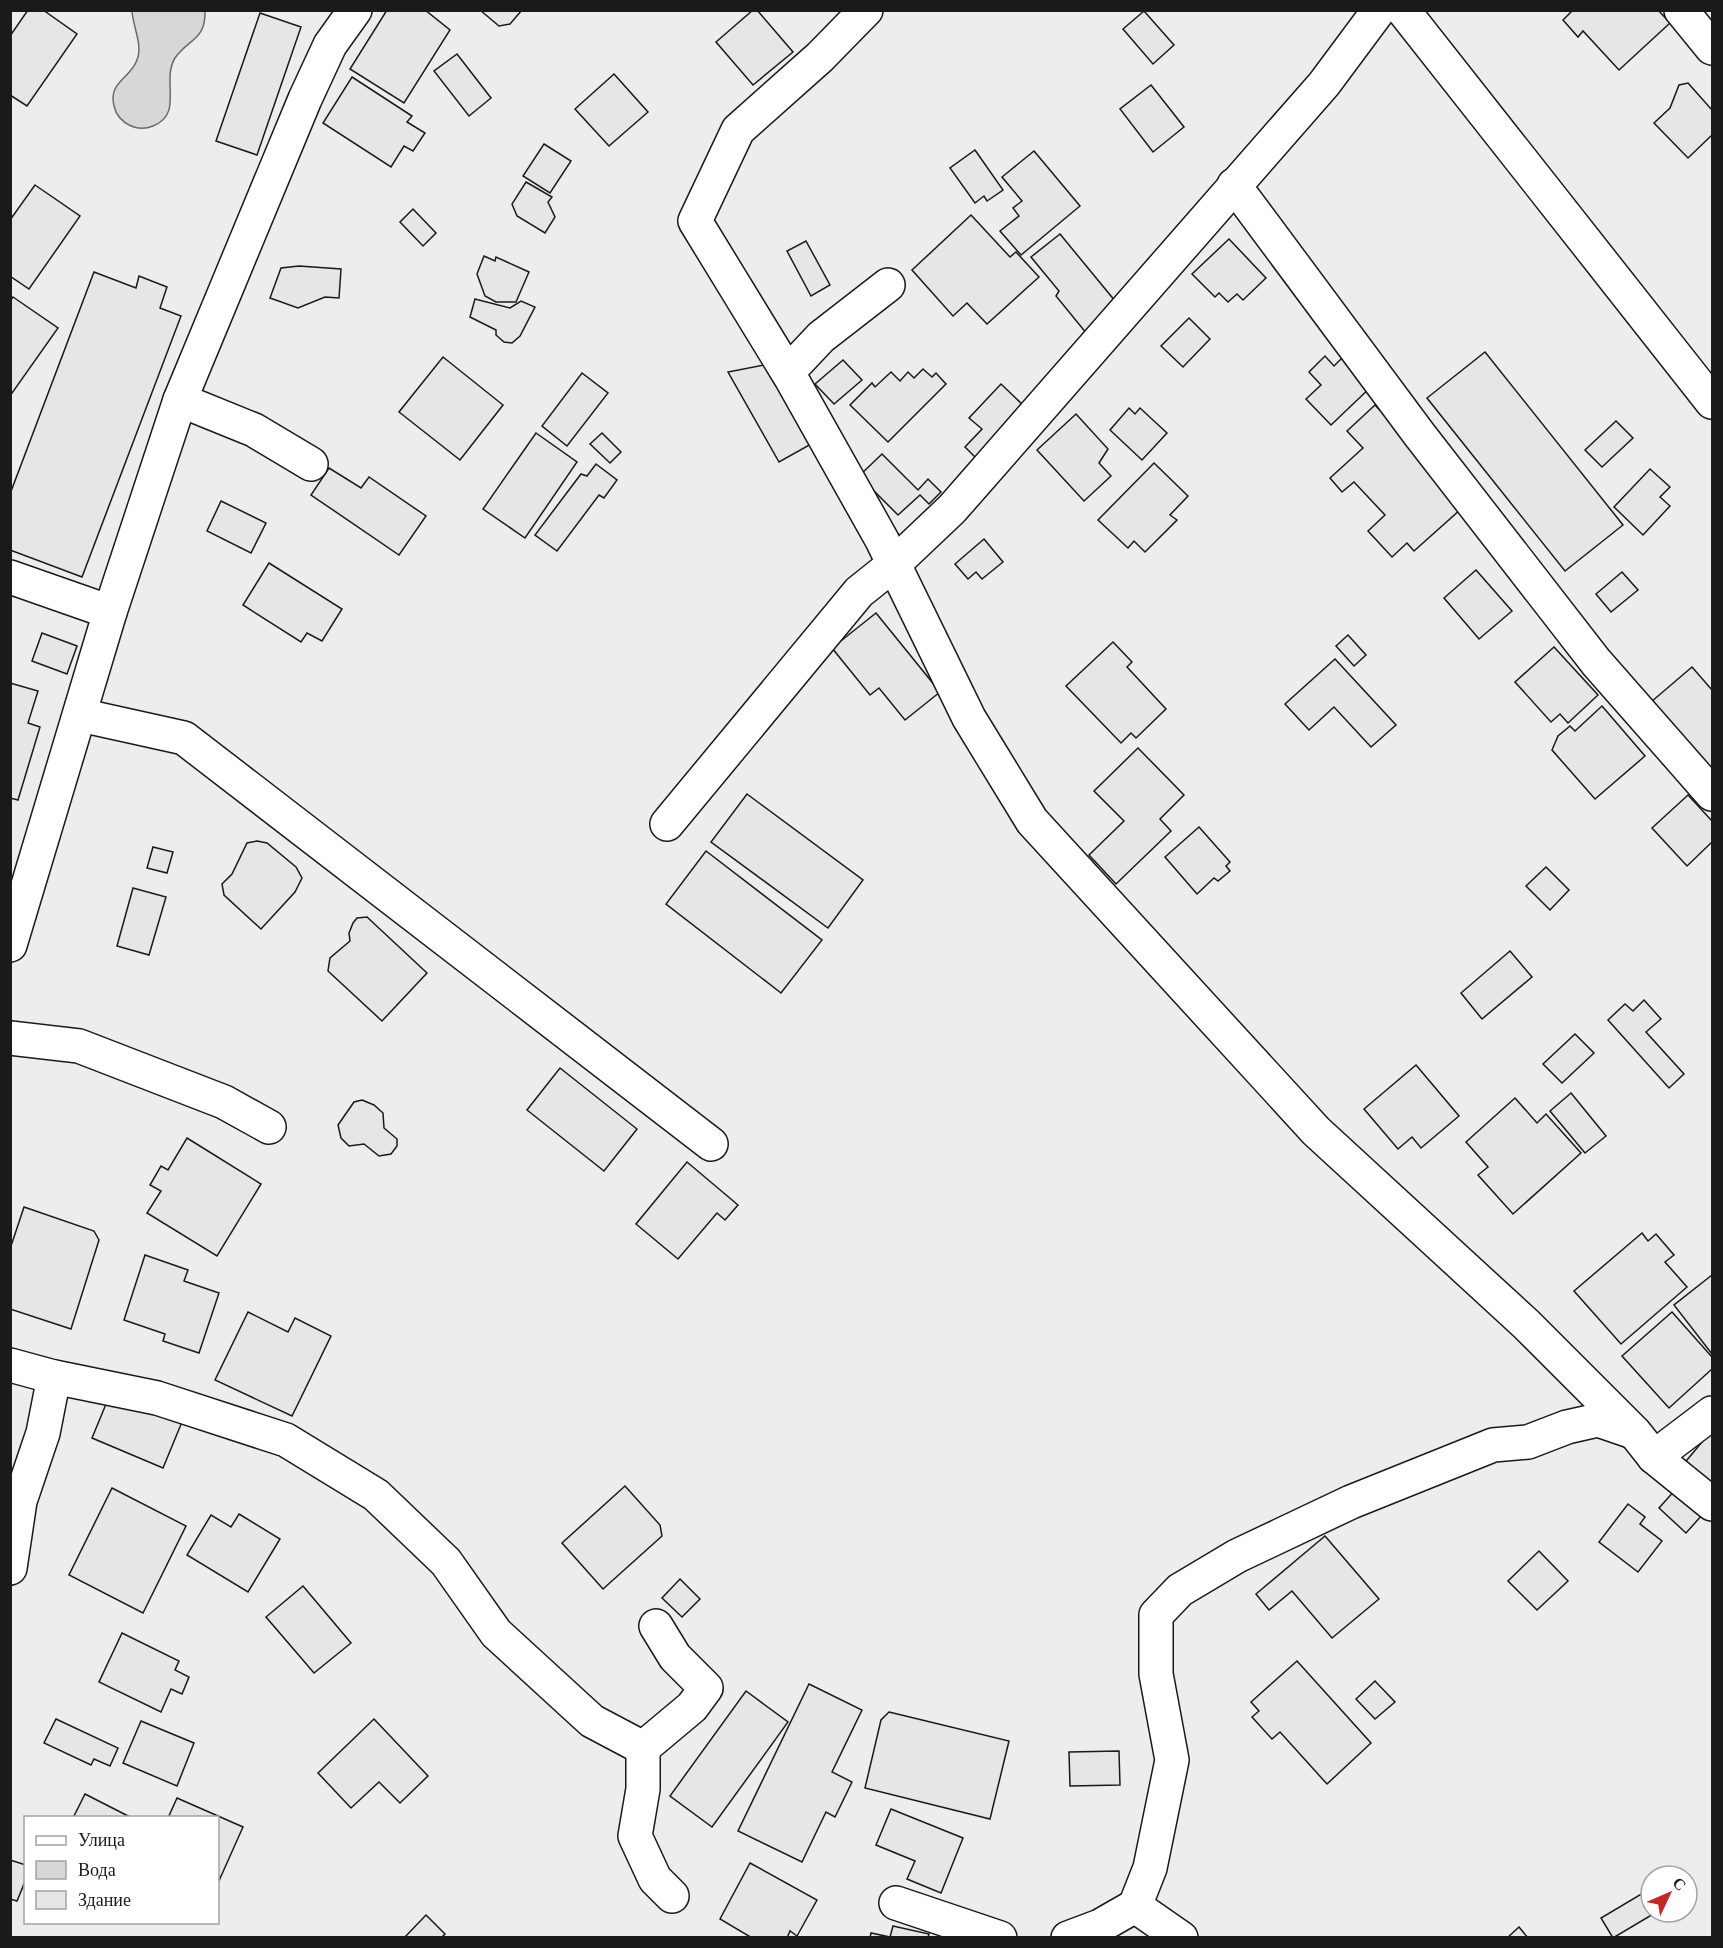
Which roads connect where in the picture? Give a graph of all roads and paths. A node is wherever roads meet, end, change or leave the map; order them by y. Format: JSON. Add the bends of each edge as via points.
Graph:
{"nodes":[{"id":1,"x":355,"y":10,"type":"edge"},
{"id":2,"x":866,"y":10,"type":"edge"},
{"id":3,"x":1380,"y":10,"type":"edge"},
{"id":4,"x":1403,"y":10,"type":"edge"},
{"id":5,"x":1681,"y":10,"type":"edge"},
{"id":6,"x":1713,"y":48,"type":"edge"},
{"id":7,"x":1234,"y":185,"type":"junction"},
{"id":8,"x":888,"y":285,"type":"dead end"},
{"id":9,"x":788,"y":372,"type":"junction"},
{"id":10,"x":180,"y":400,"type":"junction"},
{"id":11,"x":1713,"y":402,"type":"edge"},
{"id":12,"x":311,"y":464,"type":"dead end"},
{"id":13,"x":894,"y":564,"type":"junction"},
{"id":14,"x":10,"y":577,"type":"edge"},
{"id":15,"x":110,"y":612,"type":"junction"},
{"id":16,"x":80,"y":715,"type":"junction"},
{"id":17,"x":1713,"y":794,"type":"edge"},
{"id":18,"x":667,"y":824,"type":"dead end"},
{"id":19,"x":10,"y":945,"type":"edge"},
{"id":20,"x":10,"y":1038,"type":"edge"},
{"id":21,"x":269,"y":1127,"type":"dead end"},
{"id":22,"x":711,"y":1144,"type":"dead end"},
{"id":23,"x":10,"y":1365,"type":"edge"},
{"id":24,"x":54,"y":1377,"type":"junction"},
{"id":25,"x":1713,"y":1413,"type":"edge"},
{"id":26,"x":1644,"y":1445,"type":"junction"},
{"id":27,"x":1713,"y":1504,"type":"edge"},
{"id":28,"x":10,"y":1568,"type":"edge"},
{"id":29,"x":656,"y":1626,"type":"dead end"},
{"id":30,"x":642,"y":1748,"type":"junction"},
{"id":31,"x":672,"y":1896,"type":"dead end"},
{"id":32,"x":896,"y":1903,"type":"dead end"},
{"id":33,"x":1135,"y":1906,"type":"junction"},
{"id":34,"x":1000,"y":1938,"type":"edge"},
{"id":35,"x":1068,"y":1938,"type":"edge"},
{"id":36,"x":1181,"y":1938,"type":"edge"}],
"edges":[{"from":1,"to":10,"type":"street","via":[[330,45],[305,99]]},
{"from":2,"to":9,"type":"street","via":[[738,130],[695,221]]},
{"from":3,"to":7,"type":"street","via":[[1324,84]]},
{"from":4,"to":11,"type":"street"},
{"from":5,"to":6,"type":"street"},
{"from":7,"to":13,"type":"street","via":[[952,509]]},
{"from":7,"to":17,"type":"street","via":[[1419,434],[1596,662]]},
{"from":8,"to":9,"type":"street","via":[[821,337]]},
{"from":9,"to":13,"type":"street"},
{"from":10,"to":12,"type":"street","via":[[254,430]]},
{"from":10,"to":15,"type":"street"},
{"from":13,"to":18,"type":"street","via":[[859,592]]},
{"from":13,"to":26,"type":"street","via":[[969,718],[1032,821],[1316,1131],[1526,1324]]},
{"from":14,"to":15,"type":"street"},
{"from":15,"to":16,"type":"street"},
{"from":16,"to":19,"type":"street"},
{"from":16,"to":22,"type":"street","via":[[184,738]]},
{"from":20,"to":21,"type":"street","via":[[79,1046],[224,1102]]},
{"from":23,"to":24,"type":"street"},
{"from":24,"to":28,"type":"street","via":[[43,1433],[20,1501]]},
{"from":24,"to":30,"type":"street","via":[[157,1398],[286,1440],[376,1495],[446,1562],[496,1633],[592,1721]]},
{"from":25,"to":26,"type":"street"},
{"from":26,"to":27,"type":"street"},
{"from":26,"to":33,"type":"street","via":[[1598,1420],[1528,1442],[1493,1445],[1352,1502],[1237,1556],[1180,1590],[1156,1615],[1156,1674],[1172,1760],[1150,1868]]},
{"from":29,"to":30,"type":"street","via":[[675,1657],[706,1689],[692,1707]]},
{"from":30,"to":31,"type":"street","via":[[643,1789],[635,1836],[655,1879]]},
{"from":32,"to":34,"type":"street"},
{"from":33,"to":35,"type":"street"},
{"from":33,"to":36,"type":"street"}]}
